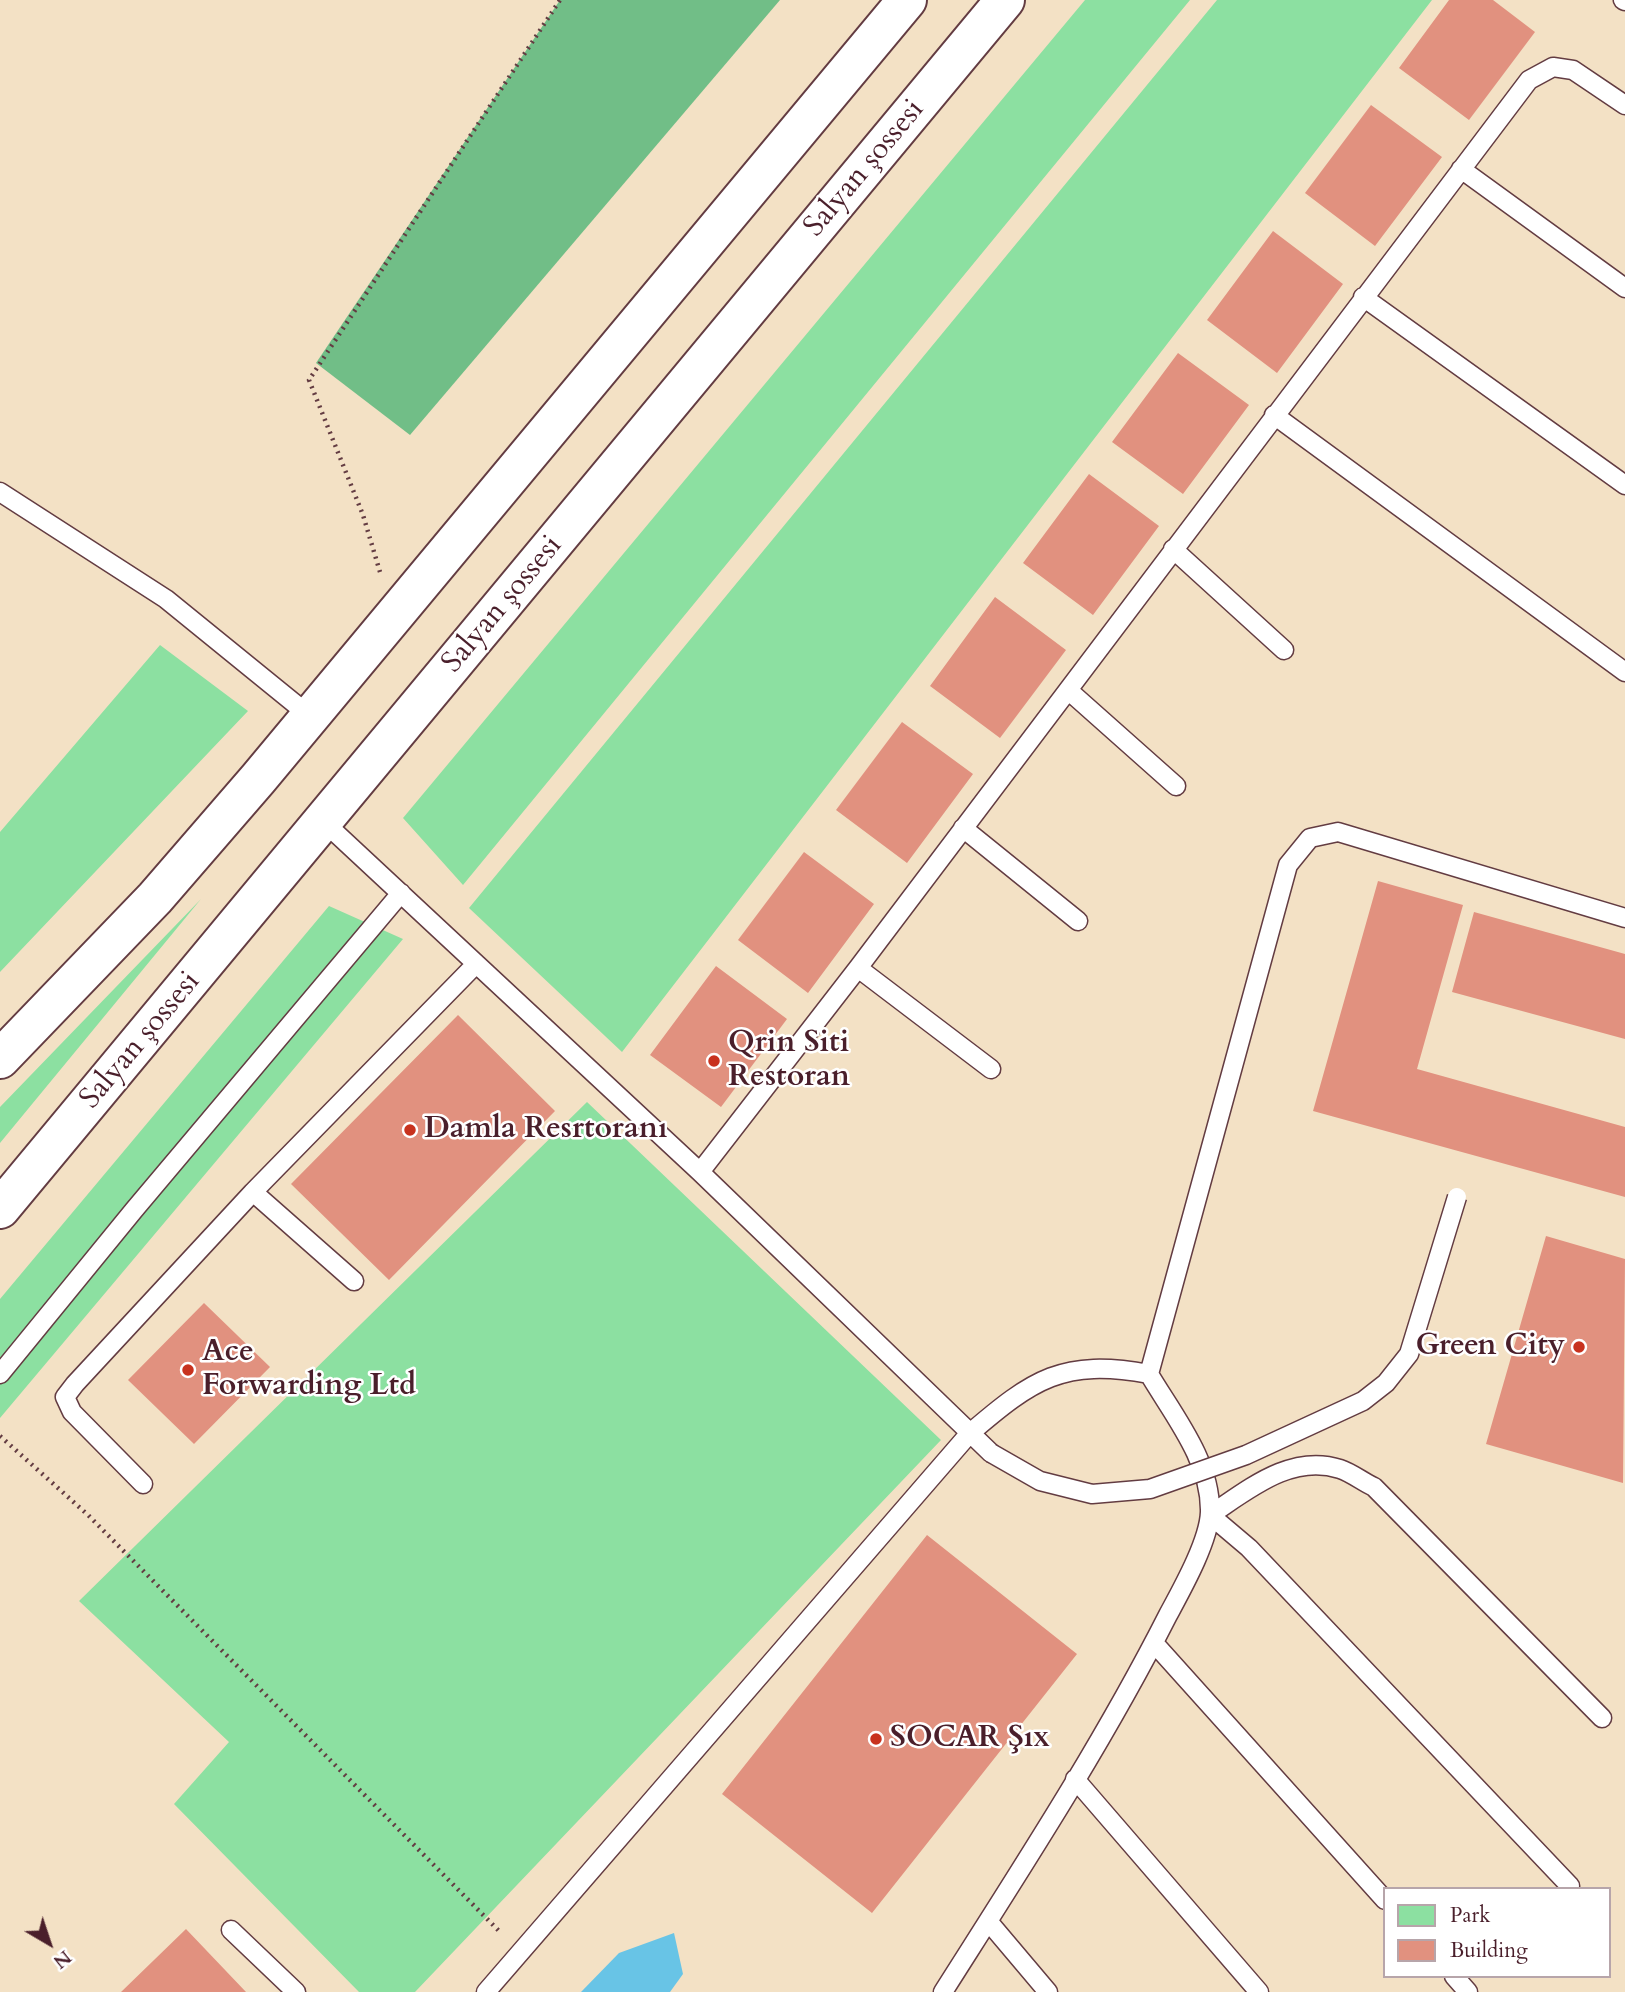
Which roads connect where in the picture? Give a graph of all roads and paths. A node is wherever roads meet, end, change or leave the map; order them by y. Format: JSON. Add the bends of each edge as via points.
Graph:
{"nodes":[{"id":1,"x":560,"y":0,"type":"edge"},
{"id":2,"x":908,"y":0,"type":"edge"},
{"id":3,"x":1005,"y":0,"type":"edge"},
{"id":4,"x":1625,"y":105,"type":"edge"},
{"id":5,"x":1461,"y":169,"type":"junction"},
{"id":6,"x":1625,"y":288,"type":"edge"},
{"id":7,"x":1363,"y":298,"type":"junction"},
{"id":8,"x":1274,"y":415,"type":"junction"},
{"id":9,"x":1625,"y":485,"type":"edge"},
{"id":10,"x":0,"y":492,"type":"edge"},
{"id":11,"x":1173,"y":549,"type":"junction"},
{"id":12,"x":393,"y":617,"type":"junction"},
{"id":13,"x":1284,"y":650,"type":"dead end"},
{"id":14,"x":1625,"y":672,"type":"edge"},
{"id":15,"x":1068,"y":690,"type":"junction"},
{"id":16,"x":310,"y":716,"type":"junction"},
{"id":17,"x":1176,"y":786,"type":"dead end"},
{"id":18,"x":324,"y":822,"type":"junction"},
{"id":19,"x":963,"y":828,"type":"junction"},
{"id":20,"x":401,"y":893,"type":"junction"},
{"id":21,"x":1625,"y":918,"type":"edge"},
{"id":22,"x":1078,"y":921,"type":"dead end"},
{"id":23,"x":476,"y":964,"type":"junction"},
{"id":24,"x":858,"y":968,"type":"junction"},
{"id":25,"x":0,"y":1059,"type":"edge"},
{"id":26,"x":991,"y":1069,"type":"dead end"},
{"id":27,"x":699,"y":1172,"type":"junction"},
{"id":28,"x":253,"y":1192,"type":"junction"},
{"id":29,"x":1457,"y":1197,"type":"dead end"},
{"id":30,"x":0,"y":1209,"type":"edge"},
{"id":31,"x":354,"y":1282,"type":"dead end"},
{"id":32,"x":0,"y":1374,"type":"edge"},
{"id":33,"x":1149,"y":1374,"type":"junction"},
{"id":34,"x":970,"y":1434,"type":"junction"},
{"id":35,"x":0,"y":1436,"type":"edge"},
{"id":36,"x":142,"y":1484,"type":"dead end"},
{"id":37,"x":1210,"y":1515,"type":"junction"},
{"id":38,"x":1154,"y":1643,"type":"junction"},
{"id":39,"x":1602,"y":1718,"type":"dead end"},
{"id":40,"x":1075,"y":1779,"type":"junction"},
{"id":41,"x":1570,"y":1886,"type":"dead end"},
{"id":42,"x":1384,"y":1899,"type":"edge"},
{"id":43,"x":988,"y":1921,"type":"junction"},
{"id":44,"x":231,"y":1930,"type":"dead end"},
{"id":45,"x":521,"y":1952,"type":"junction"},
{"id":46,"x":1456,"y":1978,"type":"edge"},
{"id":47,"x":296,"y":1992,"type":"edge"},
{"id":48,"x":486,"y":1992,"type":"edge"},
{"id":49,"x":943,"y":1992,"type":"edge"},
{"id":50,"x":1048,"y":1992,"type":"edge"},
{"id":51,"x":1259,"y":1992,"type":"edge"},
{"id":52,"x":1468,"y":1992,"type":"edge"}],
"edges":[{"from":1,"to":12,"type":"path","via":[[309,380],[363,515]]},
{"from":2,"to":12,"type":"highway"},
{"from":3,"to":18,"type":"highway","name":"Salyan şossesi"},
{"from":4,"to":5,"type":"lane","via":[[1573,69],[1553,67],[1529,80]]},
{"from":5,"to":6,"type":"lane"},
{"from":5,"to":7,"type":"lane"},
{"from":7,"to":8,"type":"lane"},
{"from":7,"to":9,"type":"lane"},
{"from":8,"to":11,"type":"lane"},
{"from":8,"to":14,"type":"lane"},
{"from":10,"to":16,"type":"lane","via":[[166,599]]},
{"from":11,"to":13,"type":"lane"},
{"from":11,"to":15,"type":"lane"},
{"from":12,"to":16,"type":"highway"},
{"from":15,"to":17,"type":"lane"},
{"from":15,"to":19,"type":"lane"},
{"from":16,"to":25,"type":"highway","via":[[155,898]]},
{"from":18,"to":20,"type":"lane"},
{"from":18,"to":30,"type":"highway","name":"Salyan şossesi"},
{"from":19,"to":22,"type":"lane"},
{"from":19,"to":24,"type":"lane"},
{"from":20,"to":23,"type":"lane"},
{"from":20,"to":32,"type":"lane"},
{"from":21,"to":33,"type":"lane","via":[[1338,832],[1310,838],[1288,865]]},
{"from":23,"to":27,"type":"lane"},
{"from":23,"to":28,"type":"lane"},
{"from":24,"to":26,"type":"lane"},
{"from":24,"to":27,"type":"lane"},
{"from":27,"to":34,"type":"lane"},
{"from":28,"to":31,"type":"lane"},
{"from":28,"to":36,"type":"lane","via":[[65,1397],[72,1412]]},
{"from":29,"to":34,"type":"lane","bridge":true,"via":[[1409,1354],[1386,1383],[1363,1401],[1246,1455],[1150,1489],[1091,1494],[1040,1481],[991,1453]]},
{"from":33,"to":34,"type":"lane","via":[[1120,1368],[1075,1369],[1038,1381]]},
{"from":33,"to":37,"type":"lane","via":[[1200,1459]]},
{"from":34,"to":45,"type":"lane"},
{"from":35,"to":45,"type":"path","via":[[88,1515]]},
{"from":37,"to":38,"type":"lane","via":[[1201,1546]]},
{"from":37,"to":39,"type":"lane","via":[[1270,1475],[1310,1464],[1341,1469],[1374,1488]]},
{"from":37,"to":41,"type":"lane","via":[[1249,1548]]},
{"from":38,"to":40,"type":"lane"},
{"from":38,"to":42,"type":"lane"},
{"from":40,"to":43,"type":"lane"},
{"from":40,"to":51,"type":"lane"},
{"from":43,"to":49,"type":"lane"},
{"from":43,"to":50,"type":"lane"},
{"from":44,"to":47,"type":"lane"},
{"from":45,"to":48,"type":"lane"},
{"from":46,"to":52,"type":"lane"}]}
